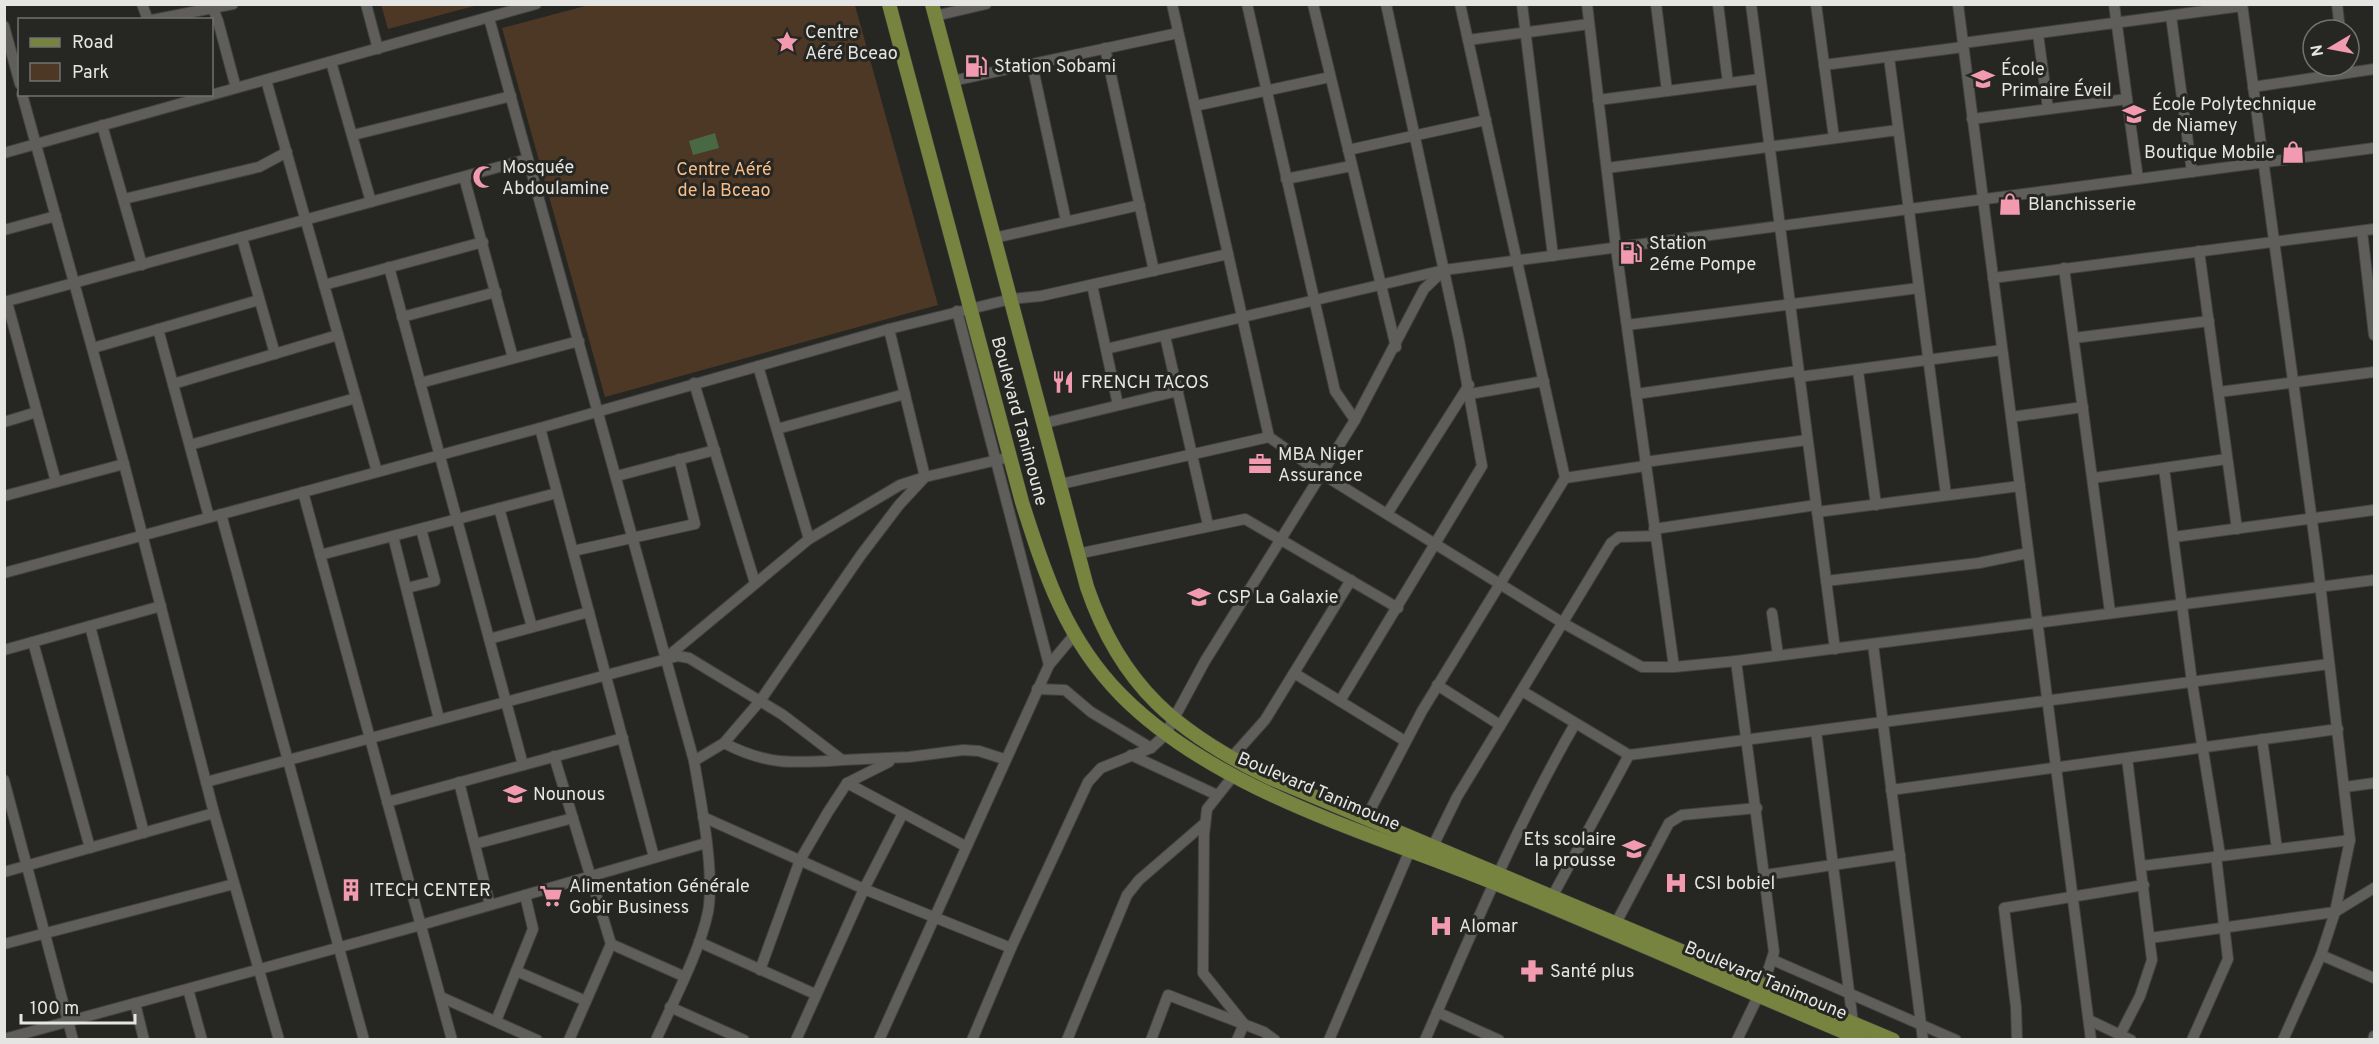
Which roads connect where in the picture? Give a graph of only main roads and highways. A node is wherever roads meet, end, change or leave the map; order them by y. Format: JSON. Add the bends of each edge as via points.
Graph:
{"nodes":[{"id":1,"x":889,"y":4,"type":"edge"},
{"id":2,"x":934,"y":10,"type":"edge"},
{"id":3,"x":1495,"y":877,"type":"junction"},
{"id":4,"x":1760,"y":991,"type":"junction"},
{"id":5,"x":1863,"y":1040,"type":"edge"},
{"id":6,"x":1893,"y":1040,"type":"edge"}],
"edges":[{"from":1,"to":3,"type":"main road","name":"Boulevard Tanimoune","via":[[1004,458],[1059,608],[1075,634],[1119,693],[1166,735],[1234,775],[1410,850]]},
{"from":2,"to":3,"type":"main road","name":"Boulevard Tanimoune","via":[[1046,423],[1077,554],[1104,631],[1136,681],[1174,721],[1231,758],[1270,778],[1367,816]]},
{"from":3,"to":4,"type":"main road","name":"Boulevard Tanimoune"},
{"from":3,"to":4,"type":"main road","name":"Boulevard Tanimoune","via":[[1616,923]]},
{"from":4,"to":5,"type":"main road","name":"Boulevard Tanimoune"},
{"from":4,"to":6,"type":"main road","name":"Boulevard Tanimoune"}]}
